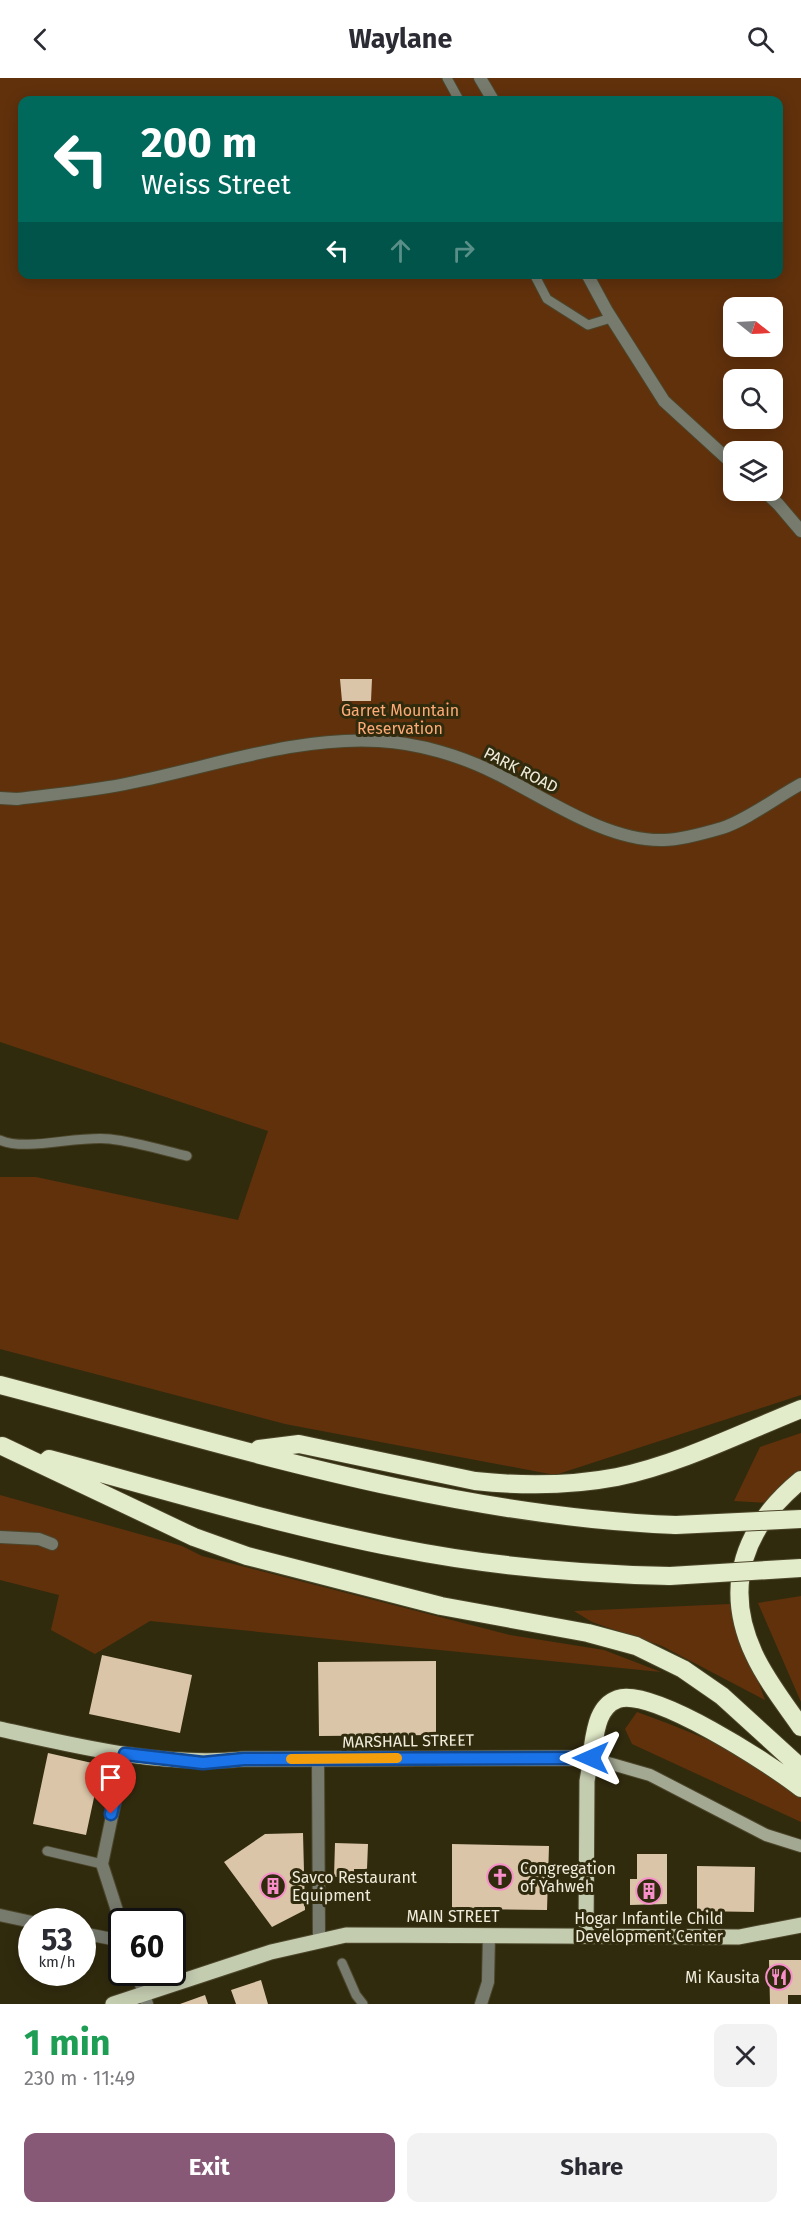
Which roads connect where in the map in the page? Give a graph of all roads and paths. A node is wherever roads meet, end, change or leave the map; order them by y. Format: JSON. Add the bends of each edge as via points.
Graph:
{"nodes":[{"id":1,"x":447,"y":78,"type":"edge"},
{"id":2,"x":480,"y":78,"type":"edge"},
{"id":3,"x":457,"y":96,"type":"edge"},
{"id":4,"x":491,"y":96,"type":"edge"},
{"id":5,"x":537,"y":279,"type":"edge"},
{"id":6,"x":590,"y":279,"type":"edge"},
{"id":7,"x":611,"y":318,"type":"junction"},
{"id":8,"x":723,"y":455,"type":"edge"},
{"id":9,"x":773,"y":501,"type":"edge"},
{"id":10,"x":801,"y":531,"type":"edge"},
{"id":11,"x":801,"y":784,"type":"edge"},
{"id":12,"x":0,"y":798,"type":"edge"},
{"id":13,"x":0,"y":1140,"type":"edge"},
{"id":14,"x":187,"y":1156,"type":"dead end"},
{"id":15,"x":0,"y":1385,"type":"edge"},
{"id":16,"x":801,"y":1411,"type":"edge"},
{"id":17,"x":1,"y":1446,"type":"edge"},
{"id":18,"x":249,"y":1450,"type":"junction"},
{"id":19,"x":801,"y":1480,"type":"edge"},
{"id":20,"x":801,"y":1519,"type":"edge"},
{"id":21,"x":0,"y":1537,"type":"edge"},
{"id":22,"x":52,"y":1544,"type":"dead end"},
{"id":23,"x":801,"y":1568,"type":"edge"},
{"id":24,"x":801,"y":1728,"type":"edge"},
{"id":25,"x":0,"y":1729,"type":"edge"},
{"id":26,"x":125,"y":1754,"type":"junction"},
{"id":27,"x":591,"y":1758,"type":"junction"},
{"id":28,"x":318,"y":1760,"type":"junction"},
{"id":29,"x":801,"y":1768,"type":"edge"},
{"id":30,"x":801,"y":1788,"type":"edge"},
{"id":31,"x":801,"y":1846,"type":"edge"},
{"id":32,"x":47,"y":1851,"type":"dead end"},
{"id":33,"x":102,"y":1864,"type":"junction"},
{"id":34,"x":116,"y":1908,"type":"edge"},
{"id":35,"x":0,"y":1915,"type":"edge"},
{"id":36,"x":18,"y":1919,"type":"edge"},
{"id":37,"x":801,"y":1925,"type":"edge"},
{"id":38,"x":489,"y":1935,"type":"junction"},
{"id":39,"x":586,"y":1935,"type":"junction"},
{"id":40,"x":319,"y":1939,"type":"junction"},
{"id":41,"x":342,"y":1963,"type":"dead end"},
{"id":42,"x":146,"y":1999,"type":"edge"},
{"id":43,"x":113,"y":2004,"type":"edge"},
{"id":44,"x":363,"y":2004,"type":"edge"},
{"id":45,"x":481,"y":2004,"type":"edge"}],
"edges":[{"from":1,"to":3,"type":"lane"},
{"from":2,"to":4,"type":"street"},
{"from":5,"to":7,"type":"lane","via":[[547,299],[588,325]]},
{"from":6,"to":7,"type":"street"},
{"from":7,"to":8,"type":"street","via":[[664,401]]},
{"from":9,"to":10,"type":"street"},
{"from":11,"to":12,"type":"street","name":"PARK ROAD","via":[[723,828],[664,840],[625,834],[578,818],[495,773],[462,760],[416,746],[381,741],[343,740],[244,757],[128,784]]},
{"from":13,"to":14,"type":"lane","via":[[12,1146],[65,1139],[109,1139]]},
{"from":15,"to":18,"type":"highway"},
{"from":16,"to":18,"type":"highway","via":[[639,1472],[562,1484],[475,1481],[298,1444]]},
{"from":17,"to":23,"type":"highway","bridge":true,"via":[[292,1524],[399,1548],[564,1572],[670,1576]]},
{"from":17,"to":29,"type":"highway","via":[[194,1537],[247,1556],[441,1606],[588,1633],[636,1646],[716,1691]]},
{"from":18,"to":20,"type":"highway","bridge":true,"via":[[410,1491],[515,1511],[676,1525]]},
{"from":19,"to":24,"type":"highway","via":[[773,1506],[752,1537],[740,1573],[742,1614],[753,1654]]},
{"from":21,"to":22,"type":"street","via":[[33,1538]]},
{"from":25,"to":26,"type":"main road","name":"MARSHALL STREET"},
{"from":26,"to":28,"type":"main road","name":"MARSHALL STREET","via":[[203,1763]]},
{"from":26,"to":33,"type":"street"},
{"from":27,"to":28,"type":"main road","name":"MARSHALL STREET"},
{"from":27,"to":30,"type":"highway","via":[[603,1711],[618,1699],[629,1698],[700,1725],[748,1751]]},
{"from":27,"to":31,"type":"street","name":"MARSHALL STREET","via":[[650,1775],[766,1835]]},
{"from":27,"to":39,"type":"main road","via":[[587,1781]]},
{"from":28,"to":40,"type":"street"},
{"from":32,"to":33,"type":"lane"},
{"from":33,"to":34,"type":"street"},
{"from":35,"to":36,"type":"street"},
{"from":37,"to":39,"type":"main road","name":"MAIN STREET","via":[[739,1937]]},
{"from":38,"to":39,"type":"main road","name":"MAIN STREET"},
{"from":38,"to":40,"type":"main road","name":"MAIN STREET","via":[[370,1934]]},
{"from":38,"to":45,"type":"street","via":[[488,1982]]},
{"from":40,"to":42,"type":"main road","name":"MAIN STREET"},
{"from":41,"to":44,"type":"lane"},
{"from":42,"to":43,"type":"main road","name":"MAIN STREET"}]}
